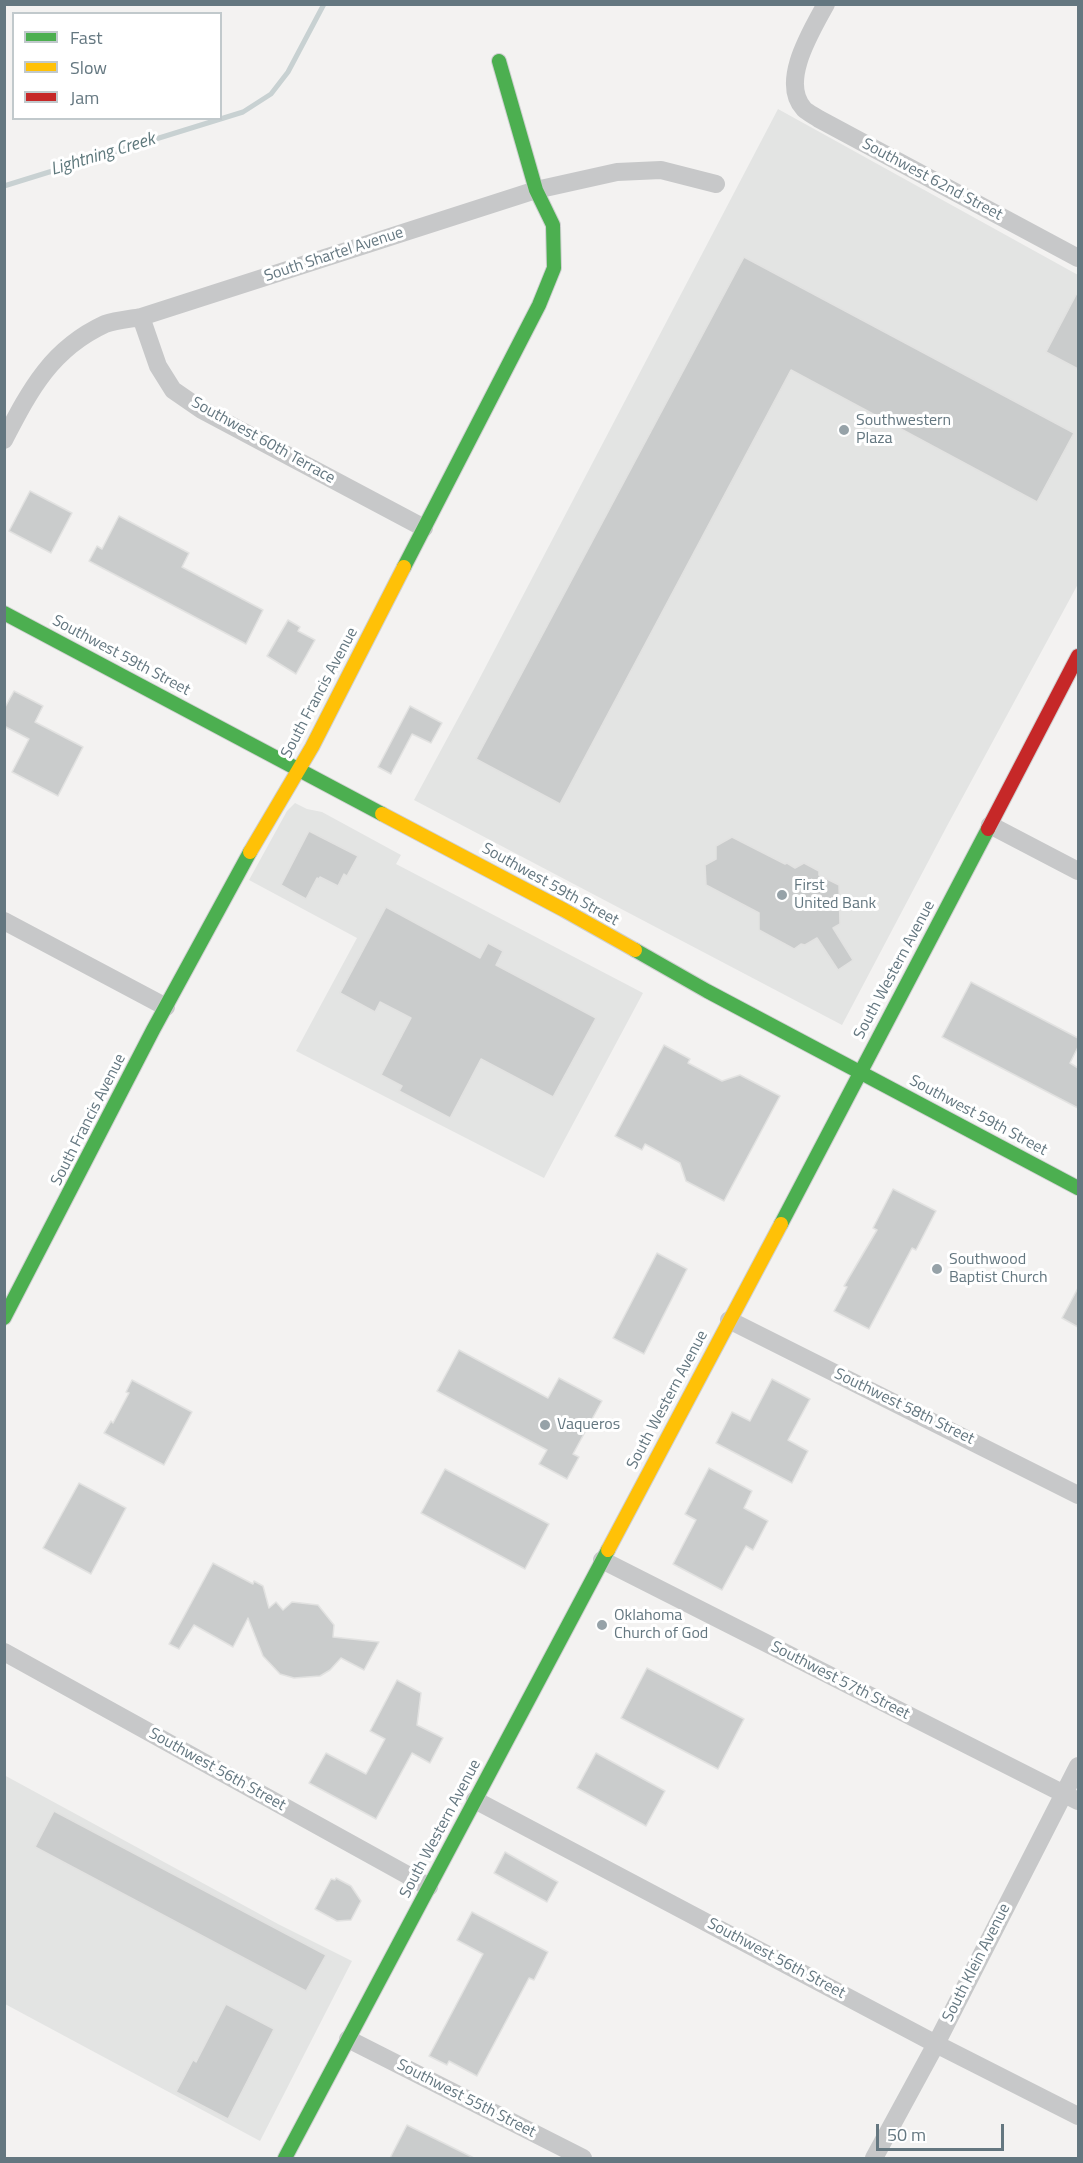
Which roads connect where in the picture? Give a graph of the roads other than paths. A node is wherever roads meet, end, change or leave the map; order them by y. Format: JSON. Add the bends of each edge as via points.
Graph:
{"nodes":[{"id":1,"x":826,"y":4,"type":"edge"},
{"id":2,"x":499,"y":61,"type":"dead end"},
{"id":3,"x":716,"y":184,"type":"dead end"},
{"id":4,"x":536,"y":190,"type":"junction"},
{"id":5,"x":1078,"y":258,"type":"edge"},
{"id":6,"x":141,"y":317,"type":"junction"},
{"id":7,"x":4,"y":440,"type":"edge"},
{"id":8,"x":424,"y":528,"type":"junction"},
{"id":9,"x":4,"y":613,"type":"edge"},
{"id":10,"x":1078,"y":656,"type":"edge"},
{"id":11,"x":299,"y":770,"type":"junction"},
{"id":12,"x":990,"y":825,"type":"junction"},
{"id":13,"x":1078,"y":871,"type":"edge"},
{"id":14,"x":4,"y":921,"type":"edge"},
{"id":15,"x":166,"y":1007,"type":"junction"},
{"id":16,"x":860,"y":1072,"type":"junction"},
{"id":17,"x":1078,"y":1188,"type":"edge"},
{"id":18,"x":4,"y":1318,"type":"edge"},
{"id":19,"x":729,"y":1320,"type":"junction"},
{"id":20,"x":1078,"y":1494,"type":"edge"},
{"id":21,"x":602,"y":1560,"type":"junction"},
{"id":22,"x":4,"y":1652,"type":"edge"},
{"id":23,"x":1078,"y":1766,"type":"edge"},
{"id":24,"x":1071,"y":1798,"type":"edge"},
{"id":25,"x":475,"y":1800,"type":"junction"},
{"id":26,"x":429,"y":1887,"type":"junction"},
{"id":27,"x":348,"y":2039,"type":"junction"},
{"id":28,"x":936,"y":2044,"type":"junction"},
{"id":29,"x":1078,"y":2116,"type":"edge"},
{"id":30,"x":285,"y":2158,"type":"edge"},
{"id":31,"x":583,"y":2158,"type":"edge"},
{"id":32,"x":874,"y":2158,"type":"edge"}],
"edges":[{"from":1,"to":5,"type":"street","name":"Southwest 62nd Street","via":[[795,74],[794,91],[803,109]]},
{"from":2,"to":4,"type":"main road","name":"South Francis Avenue"},
{"from":3,"to":4,"type":"street","name":"South Shartel Avenue","via":[[661,170],[617,172]]},
{"from":4,"to":6,"type":"street","name":"South Shartel Avenue"},
{"from":4,"to":8,"type":"main road","name":"South Francis Avenue","via":[[553,225],[554,268],[539,305]]},
{"from":6,"to":7,"type":"street","name":"South Shartel Avenue","via":[[107,324],[67,347],[49,364]]},
{"from":6,"to":8,"type":"street","name":"Southwest 60th Terrace","via":[[158,366],[173,390],[202,410]]},
{"from":8,"to":11,"type":"main road","name":"South Francis Avenue"},
{"from":9,"to":11,"type":"main road","name":"Southwest 59th Street"},
{"from":10,"to":12,"type":"main road","name":"South Western Avenue"},
{"from":11,"to":15,"type":"main road","name":"South Francis Avenue"},
{"from":11,"to":16,"type":"main road","name":"Southwest 59th Street"},
{"from":12,"to":13,"type":"street"},
{"from":12,"to":16,"type":"main road","name":"South Western Avenue"},
{"from":14,"to":15,"type":"street"},
{"from":15,"to":18,"type":"main road","name":"South Francis Avenue"},
{"from":16,"to":17,"type":"main road","name":"Southwest 59th Street"},
{"from":16,"to":19,"type":"main road","name":"South Western Avenue"},
{"from":19,"to":20,"type":"street","name":"Southwest 58th Street"},
{"from":19,"to":21,"type":"main road","name":"South Western Avenue"},
{"from":21,"to":24,"type":"street","name":"Southwest 57th Street"},
{"from":21,"to":25,"type":"main road","name":"South Western Avenue"},
{"from":22,"to":26,"type":"street","name":"Southwest 56th Street"},
{"from":23,"to":24,"type":"street","name":"South Klein Avenue"},
{"from":24,"to":28,"type":"street","name":"South Klein Avenue"},
{"from":25,"to":26,"type":"main road","name":"South Western Avenue"},
{"from":25,"to":28,"type":"street","name":"Southwest 56th Street"},
{"from":26,"to":27,"type":"main road","name":"South Western Avenue"},
{"from":27,"to":30,"type":"main road","name":"South Western Avenue"},
{"from":27,"to":31,"type":"street","name":"Southwest 55th Street"},
{"from":28,"to":29,"type":"street","name":"Southwest 56th Street"},
{"from":28,"to":32,"type":"street","name":"South Klein Avenue"}]}
